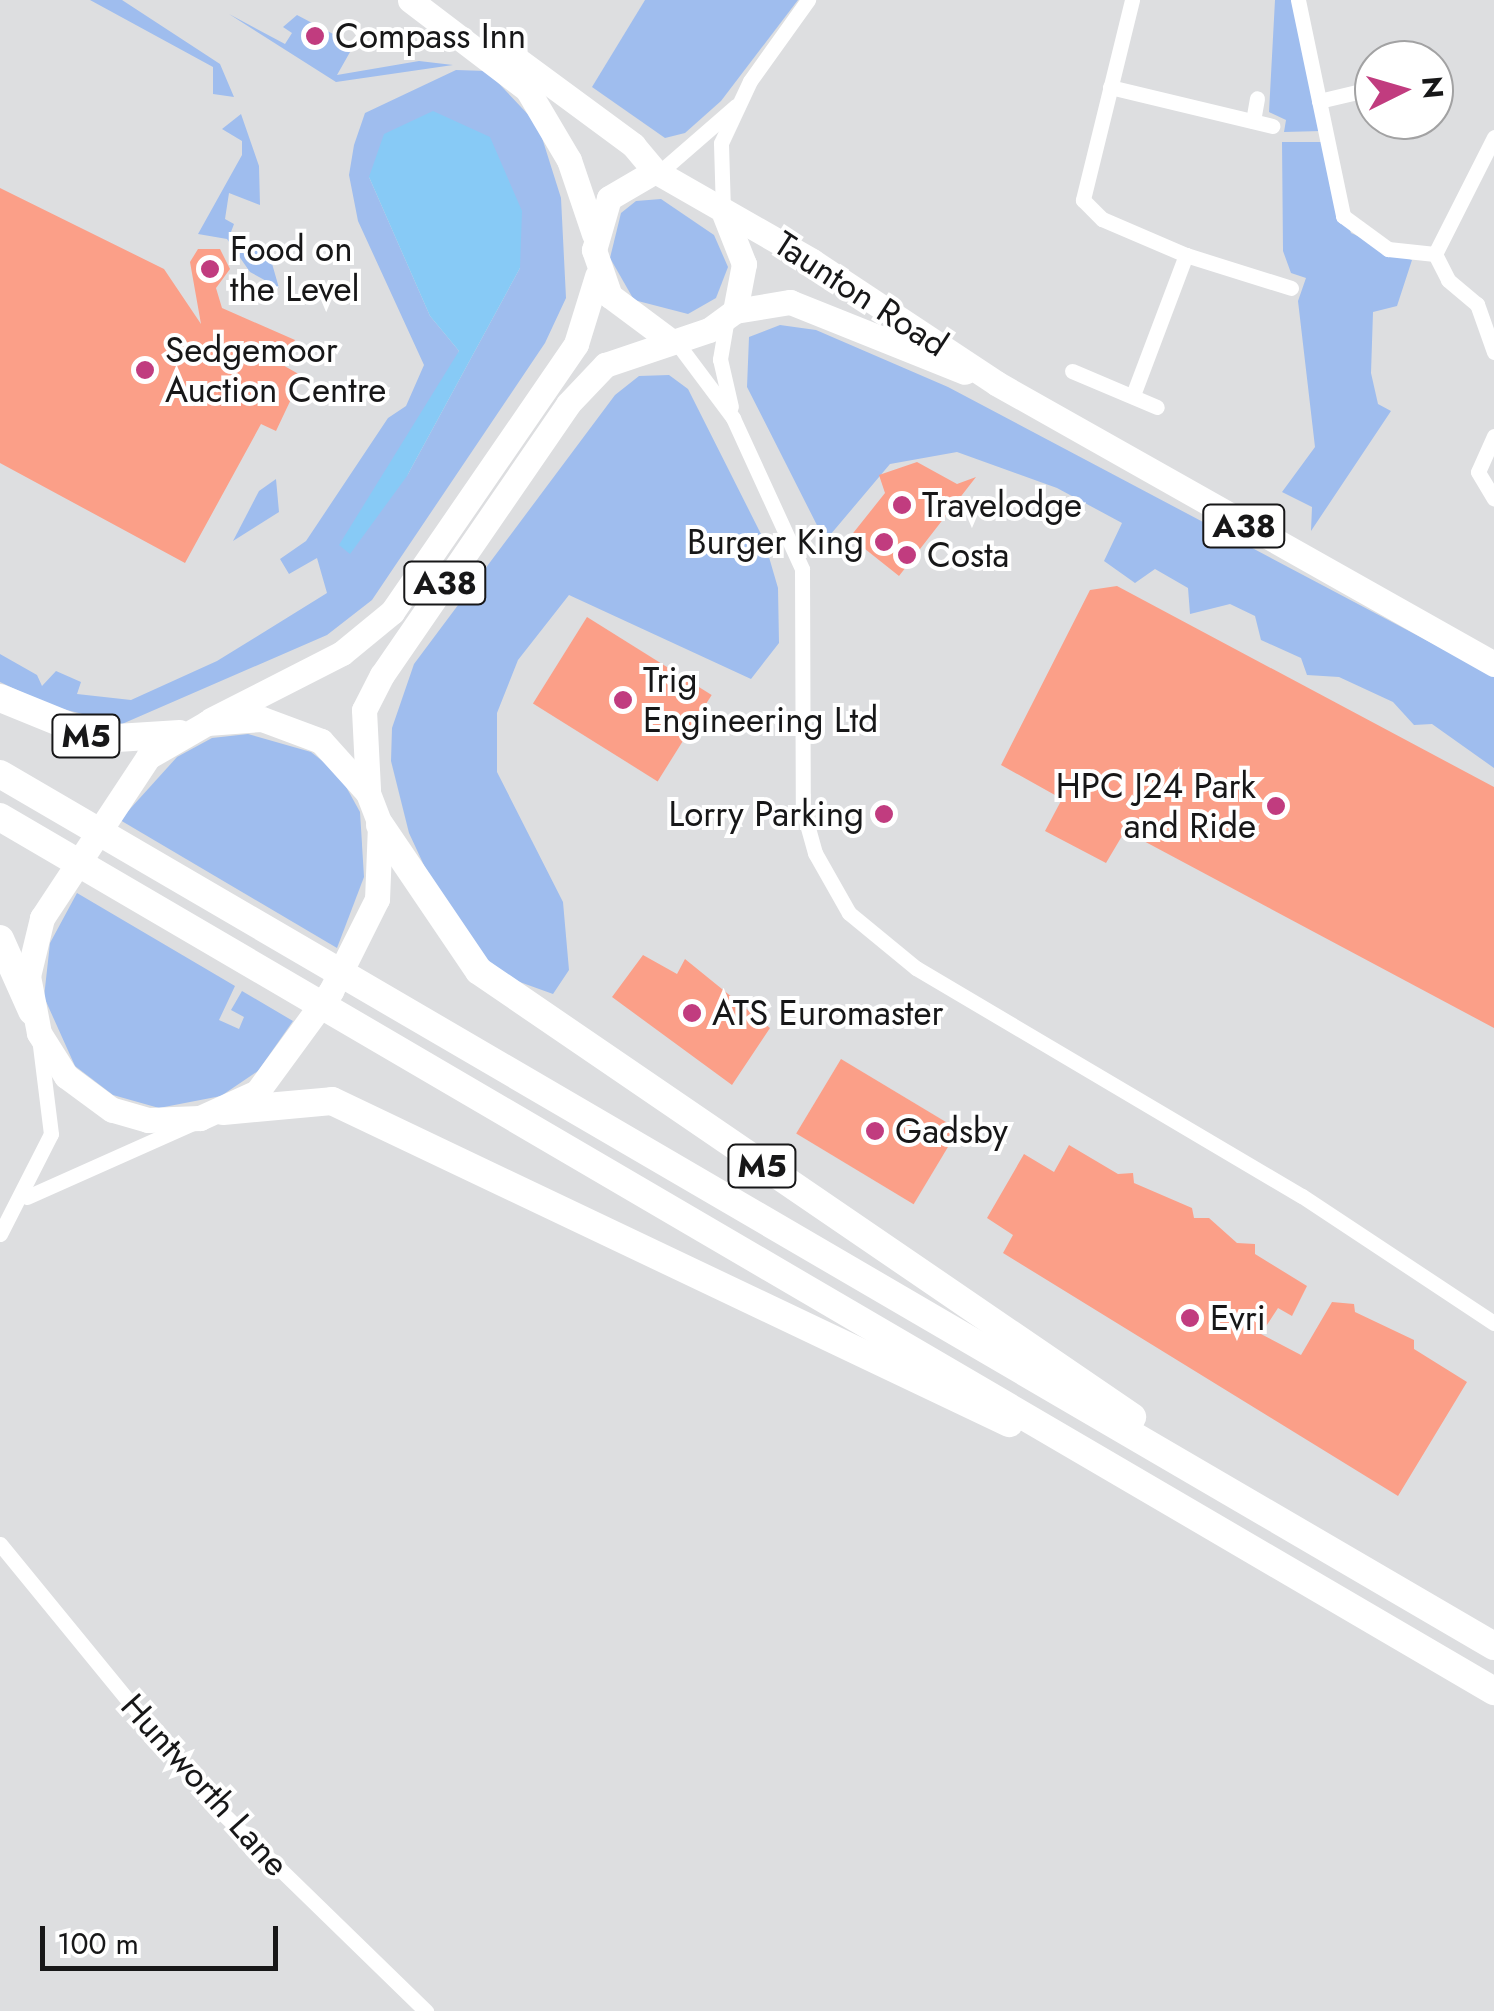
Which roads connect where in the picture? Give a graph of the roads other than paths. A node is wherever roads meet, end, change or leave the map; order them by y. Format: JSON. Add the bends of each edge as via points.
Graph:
{"nodes":[{"id":1,"x":410,"y":0,"type":"edge"},
{"id":2,"x":434,"y":0,"type":"edge"},
{"id":3,"x":808,"y":0,"type":"edge"},
{"id":4,"x":1132,"y":0,"type":"edge"},
{"id":5,"x":1298,"y":0,"type":"edge"},
{"id":6,"x":1110,"y":86,"type":"junction"},
{"id":7,"x":1354,"y":93,"type":"edge"},
{"id":8,"x":1258,"y":98,"type":"dead end"},
{"id":9,"x":1319,"y":101,"type":"junction"},
{"id":10,"x":737,"y":106,"type":"junction"},
{"id":11,"x":1252,"y":121,"type":"junction"},
{"id":12,"x":1272,"y":126,"type":"dead end"},
{"id":13,"x":1494,"y":137,"type":"edge"},
{"id":14,"x":658,"y":172,"type":"junction"},
{"id":15,"x":723,"y":210,"type":"junction"},
{"id":16,"x":594,"y":234,"type":"junction"},
{"id":17,"x":1435,"y":254,"type":"junction"},
{"id":18,"x":1186,"y":256,"type":"junction"},
{"id":19,"x":597,"y":276,"type":"junction"},
{"id":20,"x":1291,"y":288,"type":"dead end"},
{"id":21,"x":1486,"y":303,"type":"edge"},
{"id":22,"x":731,"y":314,"type":"junction"},
{"id":23,"x":671,"y":339,"type":"junction"},
{"id":24,"x":1494,"y":352,"type":"edge"},
{"id":25,"x":1072,"y":371,"type":"dead end"},
{"id":26,"x":996,"y":384,"type":"junction"},
{"id":27,"x":1134,"y":395,"type":"junction"},
{"id":28,"x":1156,"y":408,"type":"dead end"},
{"id":29,"x":733,"y":418,"type":"junction"},
{"id":30,"x":1494,"y":436,"type":"edge"},
{"id":31,"x":1494,"y":500,"type":"edge"},
{"id":32,"x":1494,"y":664,"type":"edge"},
{"id":33,"x":0,"y":698,"type":"edge"},
{"id":34,"x":207,"y":723,"type":"junction"},
{"id":35,"x":180,"y":734,"type":"junction"},
{"id":36,"x":0,"y":774,"type":"edge"},
{"id":37,"x":368,"y":794,"type":"junction"},
{"id":38,"x":0,"y":817,"type":"edge"},
{"id":39,"x":380,"y":825,"type":"junction"},
{"id":40,"x":0,"y":939,"type":"edge"},
{"id":41,"x":36,"y":1022,"type":"junction"},
{"id":42,"x":212,"y":1115,"type":"junction"},
{"id":43,"x":23,"y":1200,"type":"junction"},
{"id":44,"x":0,"y":1234,"type":"edge"},
{"id":45,"x":1494,"y":1324,"type":"edge"},
{"id":46,"x":1067,"y":1444,"type":"junction"},
{"id":47,"x":1188,"y":1465,"type":"junction"},
{"id":48,"x":0,"y":1544,"type":"edge"},
{"id":49,"x":1494,"y":1646,"type":"edge"},
{"id":50,"x":1494,"y":1691,"type":"edge"},
{"id":51,"x":426,"y":2011,"type":"edge"}],
"edges":[{"from":1,"to":16,"type":"main road","number":"A38","via":[[526,89],[569,160]]},
{"from":2,"to":14,"type":"main road","number":"A38","via":[[633,145]]},
{"from":3,"to":10,"type":"street"},
{"from":4,"to":6,"type":"street"},
{"from":5,"to":9,"type":"street"},
{"from":6,"to":11,"type":"street"},
{"from":6,"to":18,"type":"street","via":[[1083,200],[1102,219]]},
{"from":7,"to":9,"type":"street"},
{"from":8,"to":11,"type":"street"},
{"from":9,"to":17,"type":"street","via":[[1350,226],[1388,249]]},
{"from":10,"to":14,"type":"street"},
{"from":10,"to":15,"type":"street","via":[[721,143]]},
{"from":11,"to":12,"type":"street"},
{"from":13,"to":17,"type":"street"},
{"from":14,"to":15,"type":"main road","number":"A38"},
{"from":14,"to":16,"type":"main road","via":[[617,190]]},
{"from":15,"to":22,"type":"main road","via":[[744,264]]},
{"from":15,"to":26,"type":"main road","name":"Taunton Road","number":"A38"},
{"from":16,"to":19,"type":"main road","number":"A38"},
{"from":17,"to":21,"type":"street","via":[[1448,280]]},
{"from":18,"to":20,"type":"street"},
{"from":18,"to":27,"type":"street"},
{"from":19,"to":23,"type":"main road","via":[[624,311]]},
{"from":19,"to":34,"type":"main road","number":"A38","via":[[576,344],[392,612],[342,653]]},
{"from":21,"to":24,"type":"street"},
{"from":22,"to":23,"type":"main road","number":"A38"},
{"from":22,"to":26,"type":"main road","name":"Taunton Road","number":"A38","via":[[790,302]]},
{"from":22,"to":29,"type":"street","via":[[720,359]]},
{"from":23,"to":29,"type":"street"},
{"from":23,"to":37,"type":"main road","number":"A38","via":[[605,365],[583,385],[382,675],[363,722]]},
{"from":25,"to":27,"type":"street"},
{"from":26,"to":32,"type":"main road","name":"Taunton Road","number":"A38"},
{"from":27,"to":28,"type":"street"},
{"from":29,"to":45,"type":"street","via":[[802,569],[803,810],[815,853],[849,914],[916,968],[1302,1196]]},
{"from":30,"to":31,"type":"street","via":[[1478,472]]},
{"from":33,"to":35,"type":"highway","number":"M5","via":[[101,739]]},
{"from":34,"to":35,"type":"main road"},
{"from":34,"to":37,"type":"main road","via":[[262,719],[295,727],[343,759]]},
{"from":35,"to":41,"type":"main road","via":[[128,781],[48,906],[33,942]]},
{"from":36,"to":47,"type":"highway","number":"M5"},
{"from":37,"to":39,"type":"main road"},
{"from":38,"to":46,"type":"highway","number":"M5"},
{"from":39,"to":42,"type":"main road","via":[[383,868],[367,922],[293,1051],[256,1092]]},
{"from":39,"to":47,"type":"highway","number":"M5","via":[[478,972],[1114,1402]]},
{"from":40,"to":41,"type":"highway"},
{"from":41,"to":42,"type":"main road","via":[[66,1076],[112,1110],[148,1120]]},
{"from":41,"to":43,"type":"street","via":[[51,1134]]},
{"from":42,"to":43,"type":"street"},
{"from":42,"to":46,"type":"highway","number":"M5","via":[[332,1101],[971,1409]]},
{"from":43,"to":44,"type":"street"},
{"from":46,"to":50,"type":"highway","number":"M5"},
{"from":47,"to":49,"type":"highway","number":"M5"},
{"from":48,"to":51,"type":"street","name":"Huntworth Lane","via":[[214,1804]]}]}
